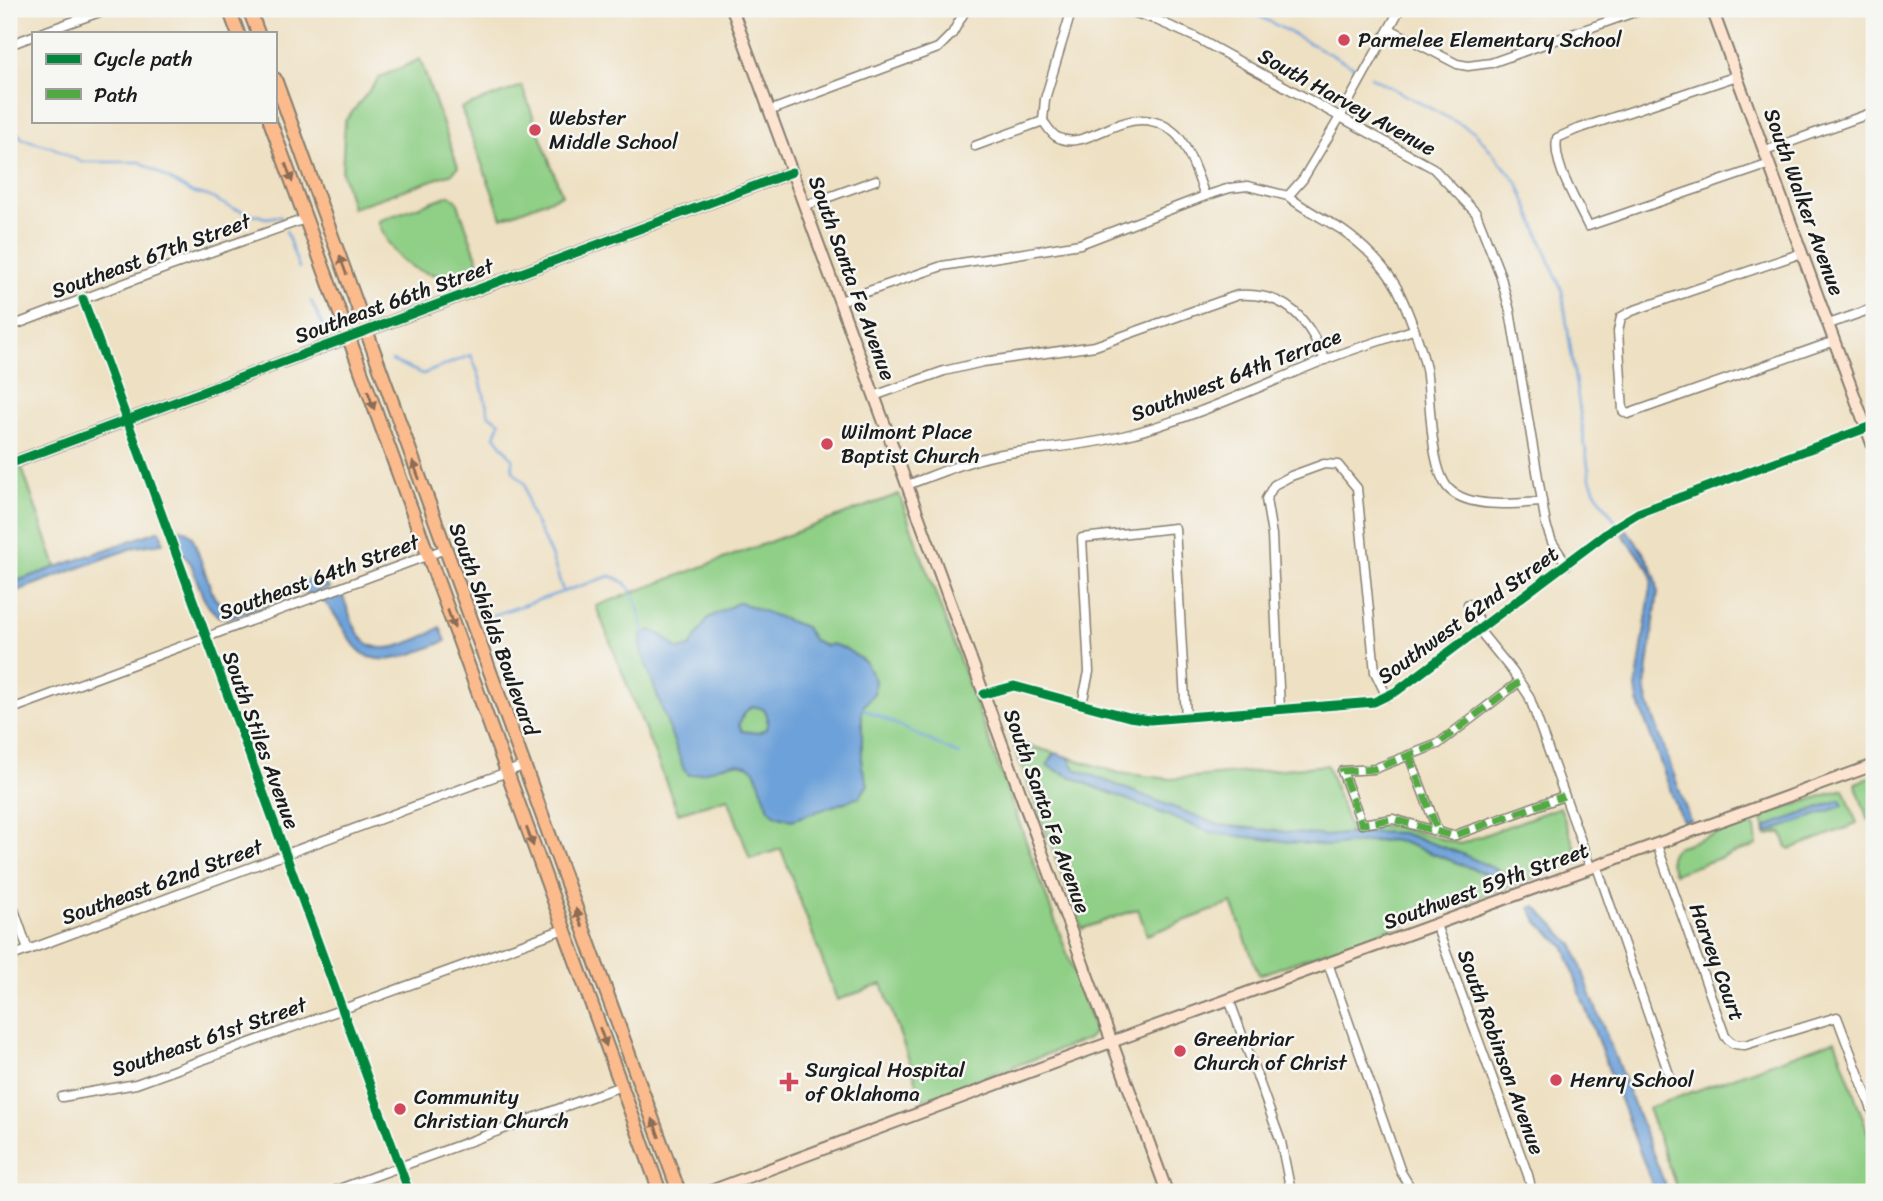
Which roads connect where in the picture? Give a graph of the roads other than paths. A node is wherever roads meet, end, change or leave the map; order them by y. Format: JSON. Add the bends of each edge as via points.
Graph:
{"nodes":[{"id":1,"x":108,"y":9,"type":"edge"},
{"id":2,"x":229,"y":9,"type":"edge"},
{"id":3,"x":249,"y":9,"type":"edge"},
{"id":4,"x":732,"y":9,"type":"edge"},
{"id":5,"x":966,"y":9,"type":"edge"},
{"id":6,"x":1072,"y":9,"type":"edge"},
{"id":7,"x":1123,"y":9,"type":"edge"},
{"id":8,"x":1401,"y":9,"type":"edge"},
{"id":9,"x":1643,"y":9,"type":"edge"},
{"id":10,"x":1712,"y":9,"type":"edge"},
{"id":11,"x":1390,"y":29,"type":"junction"},
{"id":12,"x":44,"y":32,"type":"edge"},
{"id":13,"x":238,"y":32,"type":"edge"},
{"id":14,"x":258,"y":32,"type":"edge"},
{"id":15,"x":32,"y":36,"type":"edge"},
{"id":16,"x":9,"y":45,"type":"edge"},
{"id":17,"x":1737,"y":76,"type":"junction"},
{"id":18,"x":276,"y":82,"type":"edge"},
{"id":19,"x":769,"y":111,"type":"junction"},
{"id":20,"x":1874,"y":112,"type":"edge"},
{"id":21,"x":1340,"y":117,"type":"junction"},
{"id":22,"x":1043,"y":121,"type":"junction"},
{"id":23,"x":270,"y":122,"type":"edge"},
{"id":24,"x":975,"y":146,"type":"dead end"},
{"id":25,"x":1765,"y":151,"type":"junction"},
{"id":26,"x":1770,"y":164,"type":"junction"},
{"id":27,"x":792,"y":172,"type":"junction"},
{"id":28,"x":876,"y":180,"type":"dead end"},
{"id":29,"x":1205,"y":195,"type":"junction"},
{"id":30,"x":1288,"y":196,"type":"junction"},
{"id":31,"x":804,"y":206,"type":"junction"},
{"id":32,"x":305,"y":219,"type":"junction"},
{"id":33,"x":1802,"y":253,"type":"junction"},
{"id":34,"x":83,"y":299,"type":"junction"},
{"id":35,"x":840,"y":301,"type":"junction"},
{"id":36,"x":1874,"y":308,"type":"edge"},
{"id":37,"x":1829,"y":324,"type":"junction"},
{"id":38,"x":9,"y":327,"type":"edge"},
{"id":39,"x":366,"y":329,"type":"junction"},
{"id":40,"x":1413,"y":330,"type":"junction"},
{"id":41,"x":348,"y":336,"type":"junction"},
{"id":42,"x":1835,"y":341,"type":"junction"},
{"id":43,"x":1325,"y":359,"type":"junction"},
{"id":44,"x":874,"y":396,"type":"junction"},
{"id":45,"x":127,"y":420,"type":"junction"},
{"id":46,"x":1870,"y":427,"type":"edge"},
{"id":47,"x":1874,"y":449,"type":"edge"},
{"id":48,"x":9,"y":464,"type":"edge"},
{"id":49,"x":907,"y":485,"type":"junction"},
{"id":50,"x":1542,"y":502,"type":"junction"},
{"id":51,"x":444,"y":549,"type":"junction"},
{"id":52,"x":428,"y":555,"type":"junction"},
{"id":53,"x":1567,"y":565,"type":"junction"},
{"id":54,"x":1468,"y":604,"type":"dead end"},
{"id":55,"x":1481,"y":628,"type":"junction"},
{"id":56,"x":206,"y":638,"type":"junction"},
{"id":57,"x":1519,"y":682,"type":"junction"},
{"id":58,"x":984,"y":694,"type":"junction"},
{"id":59,"x":1387,"y":697,"type":"junction"},
{"id":60,"x":1082,"y":704,"type":"junction"},
{"id":61,"x":9,"y":710,"type":"edge"},
{"id":62,"x":1280,"y":710,"type":"junction"},
{"id":63,"x":1186,"y":718,"type":"junction"},
{"id":64,"x":1409,"y":755,"type":"junction"},
{"id":65,"x":1874,"y":765,"type":"edge"},
{"id":66,"x":523,"y":766,"type":"junction"},
{"id":67,"x":507,"y":772,"type":"junction"},
{"id":68,"x":1564,"y":796,"type":"junction"},
{"id":69,"x":1438,"y":832,"type":"junction"},
{"id":70,"x":1657,"y":845,"type":"junction"},
{"id":71,"x":284,"y":856,"type":"junction"},
{"id":72,"x":1594,"y":868,"type":"junction"},
{"id":73,"x":9,"y":895,"type":"edge"},
{"id":74,"x":1436,"y":925,"type":"junction"},
{"id":75,"x":564,"y":929,"type":"junction"},
{"id":76,"x":28,"y":950,"type":"junction"},
{"id":77,"x":9,"y":957,"type":"edge"},
{"id":78,"x":1328,"y":963,"type":"junction"},
{"id":79,"x":603,"y":983,"type":"junction"},
{"id":80,"x":585,"y":989,"type":"junction"},
{"id":81,"x":1229,"y":999,"type":"junction"},
{"id":82,"x":341,"y":1010,"type":"junction"},
{"id":83,"x":1111,"y":1042,"type":"junction"},
{"id":84,"x":1669,"y":1074,"type":"dead end"},
{"id":85,"x":621,"y":1086,"type":"junction"},
{"id":86,"x":62,"y":1097,"type":"dead end"},
{"id":87,"x":1874,"y":1115,"type":"edge"},
{"id":88,"x":400,"y":1167,"type":"junction"},
{"id":89,"x":331,"y":1192,"type":"edge"},
{"id":90,"x":408,"y":1192,"type":"edge"},
{"id":91,"x":660,"y":1192,"type":"edge"},
{"id":92,"x":679,"y":1192,"type":"edge"},
{"id":93,"x":708,"y":1192,"type":"edge"},
{"id":94,"x":1167,"y":1192,"type":"edge"},
{"id":95,"x":1292,"y":1192,"type":"edge"},
{"id":96,"x":1413,"y":1192,"type":"edge"},
{"id":97,"x":1529,"y":1192,"type":"edge"}],
"edges":[{"from":1,"to":12,"type":"street"},
{"from":2,"to":13,"type":"main road"},
{"from":3,"to":14,"type":"main road"},
{"from":4,"to":19,"type":"main road","name":"South Santa Fe Avenue"},
{"from":5,"to":19,"type":"street","via":[[938,48]]},
{"from":6,"to":22,"type":"street","via":[[1045,99]]},
{"from":7,"to":21,"type":"street","name":"South Harvey Avenue","via":[[1195,37]]},
{"from":8,"to":11,"type":"street"},
{"from":9,"to":11,"type":"street","via":[[1491,63],[1468,66],[1446,60]]},
{"from":10,"to":17,"type":"main road","name":"South Walker Avenue"},
{"from":11,"to":21,"type":"street"},
{"from":15,"to":16,"type":"street"},
{"from":17,"to":25,"type":"main road","name":"South Walker Avenue"},
{"from":17,"to":26,"type":"street","via":[[1557,138],[1558,162],[1588,226]]},
{"from":39,"to":18,"type":"main road","name":"South Shields Boulevard","one_way":true},
{"from":19,"to":27,"type":"main road","name":"South Santa Fe Avenue"},
{"from":20,"to":25,"type":"street"},
{"from":21,"to":30,"type":"street"},
{"from":21,"to":50,"type":"street","name":"South Harvey Avenue","via":[[1433,169],[1476,212],[1510,311]]},
{"from":22,"to":24,"type":"street"},
{"from":22,"to":29,"type":"street","via":[[1056,137],[1069,141],[1128,121],[1143,118],[1157,122],[1180,138]]},
{"from":23,"to":32,"type":"main road","name":"South Shields Boulevard","one_way":true},
{"from":25,"to":26,"type":"main road","name":"South Walker Avenue"},
{"from":26,"to":33,"type":"main road","name":"South Walker Avenue"},
{"from":27,"to":31,"type":"main road","name":"South Santa Fe Avenue"},
{"from":27,"to":39,"type":"main road","name":"Southeast 66th Street"},
{"from":28,"to":31,"type":"street"},
{"from":29,"to":30,"type":"street","via":[[1248,186]]},
{"from":29,"to":35,"type":"street","via":[[1080,244],[942,266]]},
{"from":30,"to":40,"type":"street","via":[[1368,251],[1396,286]]},
{"from":31,"to":35,"type":"main road","name":"South Santa Fe Avenue"},
{"from":32,"to":34,"type":"street","name":"Southeast 67th Street"},
{"from":32,"to":41,"type":"main road","name":"South Shields Boulevard"},
{"from":33,"to":37,"type":"main road","name":"South Walker Avenue"},
{"from":33,"to":42,"type":"street","via":[[1620,317],[1623,411],[1628,414]]},
{"from":34,"to":38,"type":"street","name":"Southeast 67th Street"},
{"from":34,"to":45,"type":"street","name":"South Stiles Avenue"},
{"from":35,"to":44,"type":"main road","name":"South Santa Fe Avenue"},
{"from":36,"to":37,"type":"street"},
{"from":37,"to":42,"type":"main road","name":"South Walker Avenue"},
{"from":39,"to":41,"type":"main road","name":"Southeast 66th Street"},
{"from":51,"to":39,"type":"main road","name":"South Shields Boulevard","one_way":true},
{"from":40,"to":43,"type":"street","name":"Southwest 64th Terrace"},
{"from":40,"to":50,"type":"street","via":[[1425,368],[1440,473],[1449,489],[1498,505]]},
{"from":41,"to":45,"type":"main road","name":"Southeast 66th Street"},
{"from":41,"to":52,"type":"main road","name":"South Shields Boulevard","one_way":true},
{"from":42,"to":46,"type":"main road","name":"South Walker Avenue"},
{"from":43,"to":44,"type":"street","via":[[1301,316],[1258,294],[1238,295],[1095,346],[983,362]]},
{"from":43,"to":49,"type":"street","name":"Southwest 64th Terrace","via":[[1171,422],[1078,446],[975,460]]},
{"from":44,"to":49,"type":"main road","name":"South Santa Fe Avenue"},
{"from":45,"to":48,"type":"main road","name":"Southeast 66th Street"},
{"from":45,"to":56,"type":"street","name":"South Stiles Avenue"},
{"from":46,"to":47,"type":"main road","name":"South Walker Avenue"},
{"from":46,"to":53,"type":"street","name":"Southwest 62nd Street","via":[[1638,513]]},
{"from":49,"to":58,"type":"main road","name":"South Santa Fe Avenue"},
{"from":50,"to":53,"type":"street","name":"South Harvey Avenue","via":[[1552,542]]},
{"from":51,"to":52,"type":"street","name":"Southeast 64th Street"},
{"from":51,"to":66,"type":"main road","name":"South Shields Boulevard"},
{"from":52,"to":56,"type":"street","name":"Southeast 64th Street"},
{"from":52,"to":67,"type":"main road","name":"South Shields Boulevard","one_way":true},
{"from":53,"to":55,"type":"street","name":"Southwest 62nd Street"},
{"from":54,"to":55,"type":"street"},
{"from":55,"to":57,"type":"street"},
{"from":55,"to":59,"type":"street","name":"Southwest 62nd Street"},
{"from":56,"to":61,"type":"street","name":"Southeast 64th Street"},
{"from":56,"to":71,"type":"street","name":"South Stiles Avenue"},
{"from":57,"to":64,"type":"street","via":[[1438,744]]},
{"from":57,"to":68,"type":"street"},
{"from":58,"to":60,"type":"street","name":"Southwest 62nd Street","via":[[1014,686]]},
{"from":58,"to":83,"type":"main road","name":"South Santa Fe Avenue"},
{"from":59,"to":62,"type":"street","name":"Southwest 62nd Street","via":[[1365,704]]},
{"from":59,"to":62,"type":"street","via":[[1375,672],[1357,488],[1338,466],[1324,464],[1274,485],[1266,499],[1272,535]]},
{"from":60,"to":63,"type":"street","name":"Southwest 62nd Street","via":[[1139,719]]},
{"from":60,"to":63,"type":"street","via":[[1089,672],[1082,538],[1175,528]]},
{"from":62,"to":63,"type":"street","name":"Southwest 62nd Street"},
{"from":64,"to":69,"type":"street"},
{"from":64,"to":69,"type":"street","via":[[1374,769],[1342,771],[1362,824],[1393,819]]},
{"from":65,"to":70,"type":"main road","name":"Southwest 59th Street"},
{"from":66,"to":67,"type":"street","name":"Southeast 62nd Street"},
{"from":79,"to":66,"type":"main road","name":"South Shields Boulevard","one_way":true},
{"from":67,"to":71,"type":"street","name":"Southeast 62nd Street"},
{"from":67,"to":75,"type":"main road","name":"South Shields Boulevard","one_way":true},
{"from":68,"to":69,"type":"street","via":[[1453,836]]},
{"from":68,"to":72,"type":"street"},
{"from":70,"to":72,"type":"main road","name":"Southwest 59th Street"},
{"from":70,"to":87,"type":"street","name":"Harvey Court","via":[[1729,1042],[1745,1045],[1837,1017]]},
{"from":71,"to":76,"type":"street","name":"Southeast 62nd Street"},
{"from":71,"to":82,"type":"street","name":"South Stiles Avenue"},
{"from":72,"to":74,"type":"main road","name":"Southwest 59th Street"},
{"from":72,"to":84,"type":"street"},
{"from":73,"to":76,"type":"street"},
{"from":74,"to":78,"type":"main road","name":"Southwest 59th Street"},
{"from":74,"to":97,"type":"street","name":"South Robinson Avenue","via":[[1528,1175]]},
{"from":75,"to":80,"type":"main road","name":"South Shields Boulevard"},
{"from":75,"to":82,"type":"street","name":"Southeast 61st Street"},
{"from":76,"to":77,"type":"street","name":"Southeast 62nd Street"},
{"from":78,"to":81,"type":"main road","name":"Southwest 59th Street"},
{"from":78,"to":96,"type":"street","via":[[1401,1172]]},
{"from":79,"to":80,"type":"main road"},
{"from":92,"to":79,"type":"main road","name":"South Shields Boulevard","one_way":true},
{"from":80,"to":85,"type":"main road","name":"South Shields Boulevard","one_way":true},
{"from":81,"to":83,"type":"main road","name":"Southwest 59th Street"},
{"from":81,"to":95,"type":"street","via":[[1279,1135]]},
{"from":82,"to":86,"type":"street","name":"Southeast 61st Street","via":[[136,1084]]},
{"from":82,"to":88,"type":"street","name":"South Stiles Avenue"},
{"from":83,"to":93,"type":"main road","name":"Southwest 59th Street"},
{"from":83,"to":94,"type":"main road","name":"South Santa Fe Avenue"},
{"from":85,"to":88,"type":"street"},
{"from":85,"to":91,"type":"main road","name":"South Shields Boulevard"},
{"from":88,"to":89,"type":"street"},
{"from":88,"to":90,"type":"street","name":"South Stiles Avenue"}]}
